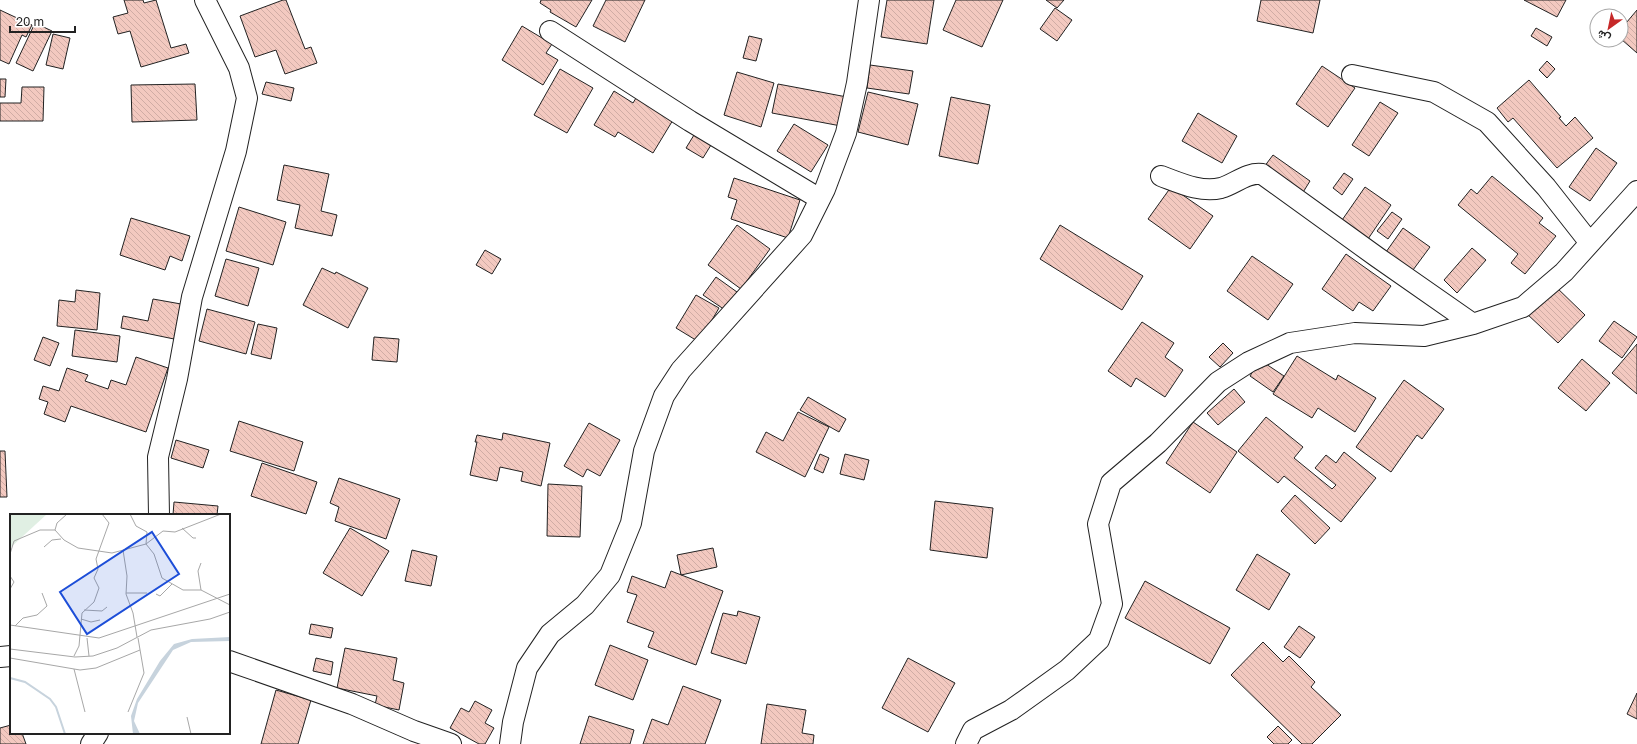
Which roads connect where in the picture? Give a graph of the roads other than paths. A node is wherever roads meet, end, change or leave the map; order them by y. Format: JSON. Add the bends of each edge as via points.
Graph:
{"nodes":[{"id":1,"x":205,"y":0,"type":"edge"},
{"id":2,"x":869,"y":0,"type":"edge"},
{"id":3,"x":550,"y":31,"type":"dead end"},
{"id":4,"x":1352,"y":75,"type":"dead end"},
{"id":5,"x":1161,"y":176,"type":"dead end"},
{"id":6,"x":1637,"y":191,"type":"edge"},
{"id":7,"x":820,"y":199,"type":"junction"},
{"id":8,"x":1590,"y":243,"type":"junction"},
{"id":9,"x":1473,"y":324,"type":"junction"},
{"id":10,"x":159,"y":514,"type":"edge"},
{"id":11,"x":10,"y":656,"type":"edge"},
{"id":12,"x":0,"y":657,"type":"edge"},
{"id":13,"x":230,"y":661,"type":"edge"},
{"id":14,"x":97,"y":734,"type":"edge"},
{"id":15,"x":91,"y":744,"type":"edge"},
{"id":16,"x":451,"y":744,"type":"edge"},
{"id":17,"x":510,"y":744,"type":"edge"},
{"id":18,"x":966,"y":744,"type":"edge"}],
"edges":[{"from":1,"to":10,"type":"street","via":[[239,68],[247,98],[236,151],[192,297],[177,379],[158,457]]},
{"from":2,"to":7,"type":"street","via":[[857,83],[846,133]]},
{"from":3,"to":7,"type":"street","via":[[690,121]]},
{"from":4,"to":8,"type":"street","via":[[1434,92],[1487,122],[1546,187]]},
{"from":5,"to":9,"type":"street","via":[[1205,190],[1222,188],[1255,173],[1262,174]]},
{"from":6,"to":8,"type":"street"},
{"from":7,"to":17,"type":"street","via":[[802,235],[681,370],[664,396],[644,450],[631,523],[610,575],[585,606],[550,634],[527,668]]},
{"from":8,"to":9,"type":"street","via":[[1564,272],[1523,307]]},
{"from":9,"to":18,"type":"street","via":[[1424,336],[1355,333],[1290,343],[1249,362],[1218,382],[1158,443],[1111,483],[1098,524],[1112,604],[1099,640],[1067,670],[1011,710],[973,730]]},
{"from":11,"to":12,"type":"street"},
{"from":13,"to":16,"type":"street","via":[[346,702]]},
{"from":14,"to":15,"type":"street"}]}
